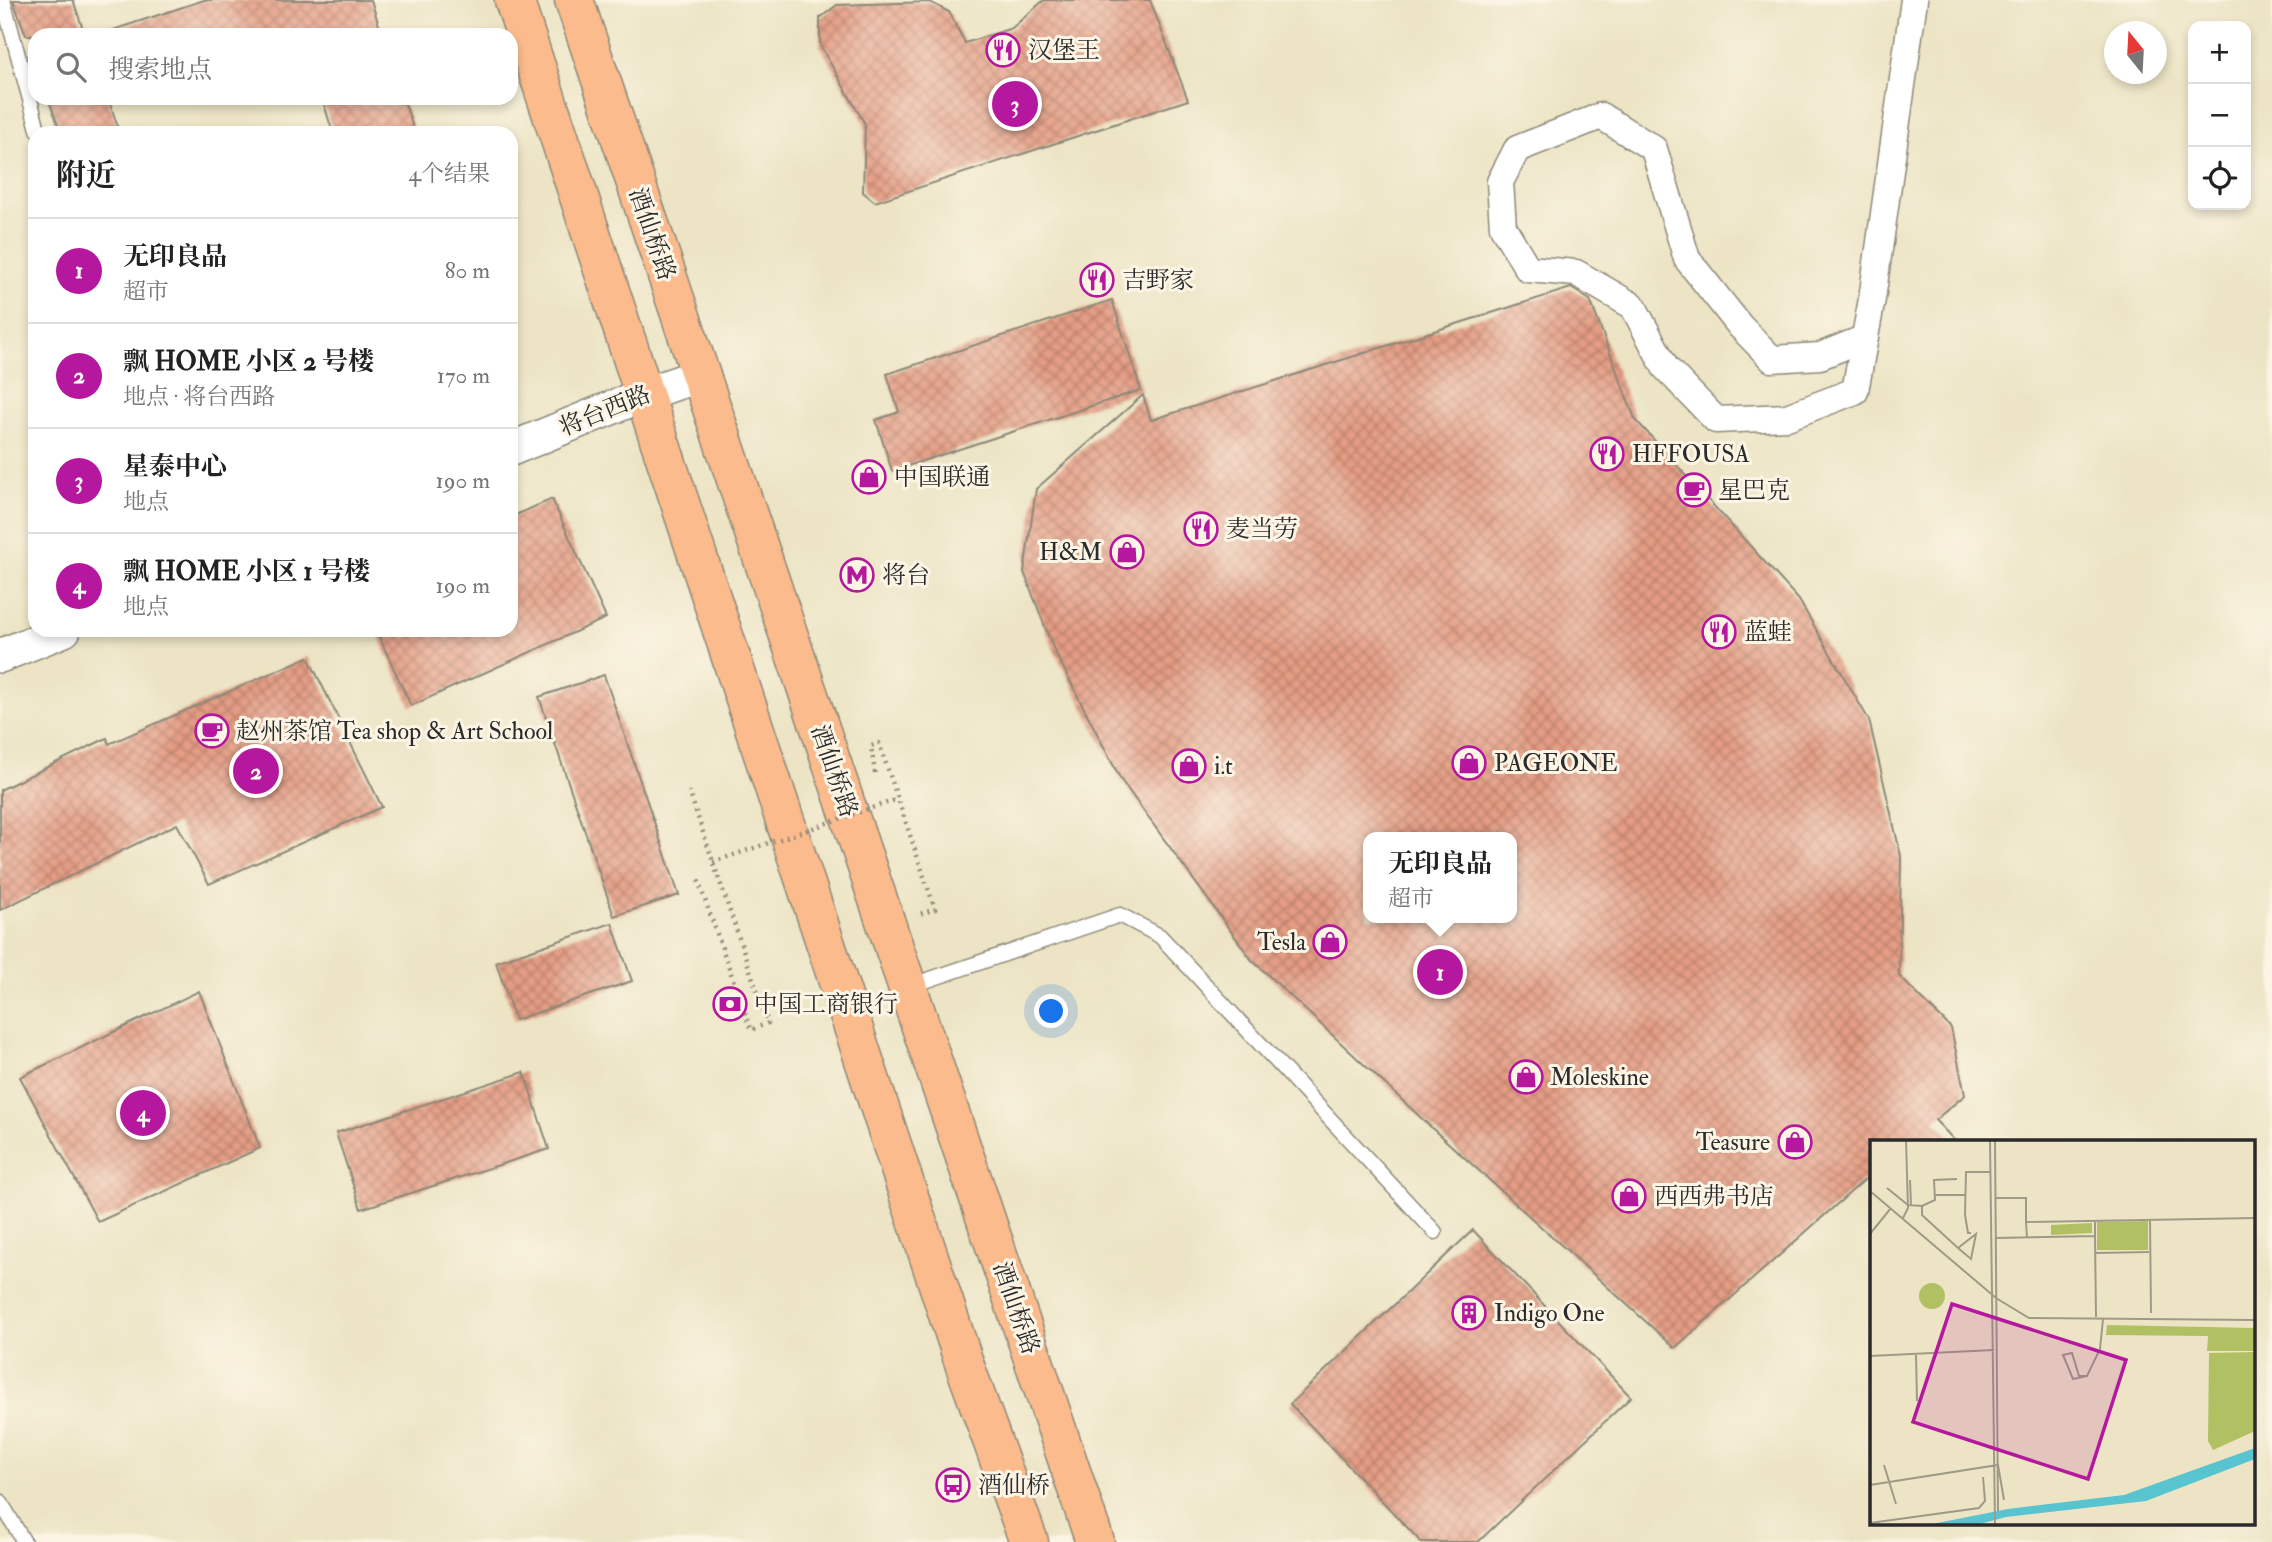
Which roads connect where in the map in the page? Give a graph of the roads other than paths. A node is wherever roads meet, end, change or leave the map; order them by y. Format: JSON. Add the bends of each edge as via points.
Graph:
{"nodes":[{"id":1,"x":3,"y":0,"type":"edge"},
{"id":2,"x":514,"y":0,"type":"edge"},
{"id":3,"x":574,"y":0,"type":"edge"},
{"id":4,"x":1914,"y":0,"type":"edge"},
{"id":5,"x":28,"y":92,"type":"edge"},
{"id":6,"x":31,"y":105,"type":"edge"},
{"id":7,"x":37,"y":126,"type":"edge"},
{"id":8,"x":1865,"y":338,"type":"junction"},
{"id":9,"x":700,"y":375,"type":"junction"},
{"id":10,"x":645,"y":394,"type":"junction"},
{"id":11,"x":518,"y":446,"type":"edge"},
{"id":12,"x":47,"y":637,"type":"edge"},
{"id":13,"x":0,"y":656,"type":"edge"},
{"id":14,"x":907,"y":988,"type":"junction"},
{"id":15,"x":1435,"y":1232,"type":"dead end"},
{"id":16,"x":0,"y":1501,"type":"edge"},
{"id":17,"x":24,"y":1542,"type":"edge"},
{"id":18,"x":1029,"y":1542,"type":"edge"},
{"id":19,"x":1095,"y":1542,"type":"edge"}],
"edges":[{"from":1,"to":5,"type":"lane"},
{"from":2,"to":10,"type":"main road"},
{"from":3,"to":9,"type":"main road","name":"酒仙桥路"},
{"from":4,"to":8,"type":"street"},
{"from":6,"to":7,"type":"lane"},
{"from":8,"to":8,"type":"street","via":[[1856,391],[1787,417],[1716,420],[1665,367],[1633,306],[1576,273],[1528,269],[1503,227],[1500,182],[1517,149],[1601,116],[1654,149],[1687,259],[1772,359],[1820,356]]},
{"from":9,"to":10,"type":"street","name":"将台西路"},
{"from":9,"to":14,"type":"main road","name":"酒仙桥路"},
{"from":10,"to":11,"type":"street","name":"将台西路"},
{"from":10,"to":18,"type":"main road","via":[[965,1366]]},
{"from":12,"to":13,"type":"street"},
{"from":14,"to":15,"type":"lane","via":[[1120,915],[1160,936]]},
{"from":14,"to":19,"type":"main road","name":"酒仙桥路"},
{"from":16,"to":17,"type":"lane"}]}
